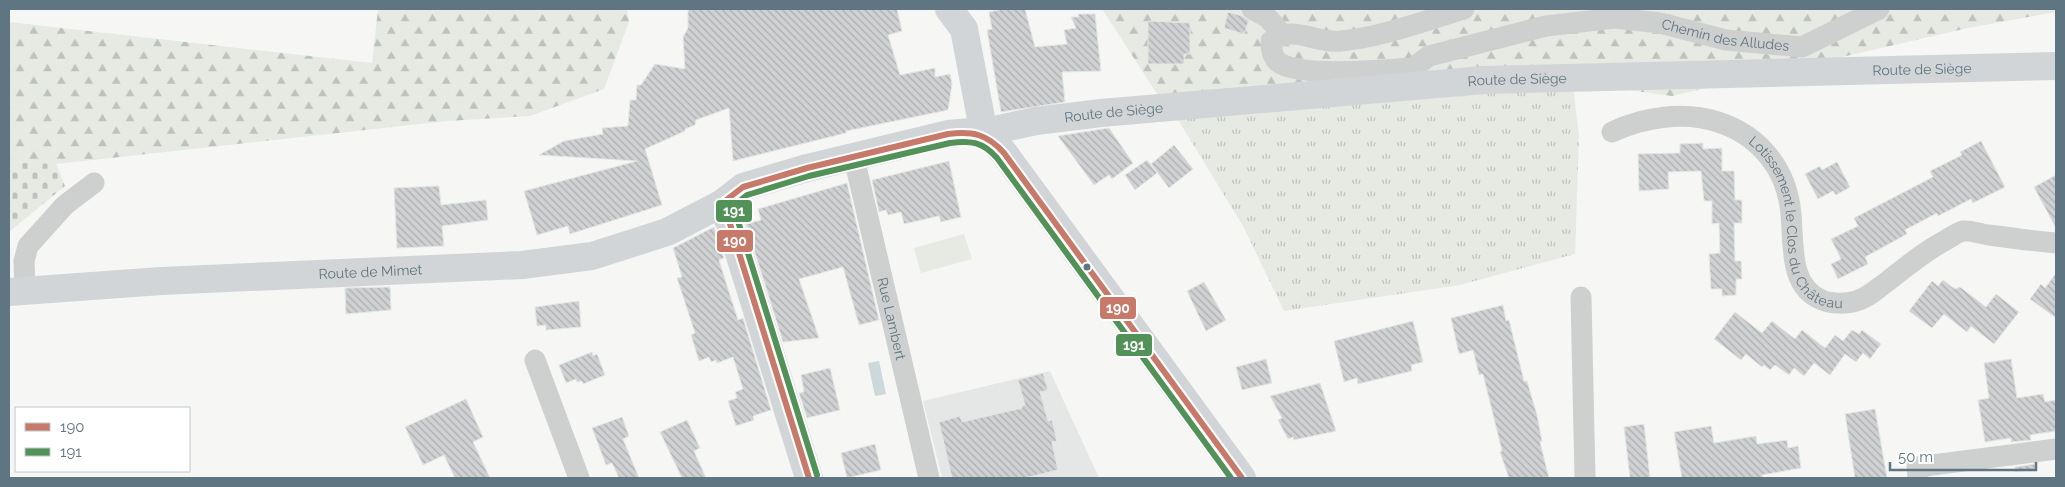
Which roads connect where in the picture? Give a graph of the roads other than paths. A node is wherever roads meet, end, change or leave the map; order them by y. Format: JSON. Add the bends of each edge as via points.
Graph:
{"nodes":[{"id":1,"x":949,"y":9,"type":"edge"},
{"id":2,"x":1252,"y":9,"type":"edge"},
{"id":3,"x":1464,"y":9,"type":"edge"},
{"id":4,"x":1879,"y":9,"type":"edge"},
{"id":5,"x":1281,"y":33,"type":"junction"},
{"id":6,"x":2056,"y":66,"type":"edge"},
{"id":7,"x":1409,"y":77,"type":"junction"},
{"id":8,"x":1612,"y":132,"type":"dead end"},
{"id":9,"x":982,"y":133,"type":"junction"},
{"id":10,"x":854,"y":158,"type":"junction"},
{"id":11,"x":94,"y":183,"type":"dead end"},
{"id":12,"x":721,"y":204,"type":"junction"},
{"id":13,"x":2056,"y":243,"type":"edge"},
{"id":14,"x":17,"y":291,"type":"edge"},
{"id":15,"x":1581,"y":297,"type":"dead end"},
{"id":16,"x":535,"y":360,"type":"dead end"},
{"id":17,"x":2056,"y":449,"type":"edge"},
{"id":18,"x":579,"y":478,"type":"edge"},
{"id":19,"x":809,"y":478,"type":"edge"},
{"id":20,"x":929,"y":478,"type":"edge"},
{"id":21,"x":1242,"y":478,"type":"edge"},
{"id":22,"x":1585,"y":478,"type":"edge"},
{"id":23,"x":1918,"y":478,"type":"edge"}],
"edges":[{"from":1,"to":9,"type":"main road","via":[[964,29]]},
{"from":2,"to":5,"type":"street","via":[[1267,17]]},
{"from":3,"to":5,"type":"street","via":[[1397,29],[1340,41]]},
{"from":4,"to":7,"type":"street","name":"Chemin des Alludes","via":[[1802,47],[1726,40],[1660,23],[1615,18],[1536,29],[1429,56]]},
{"from":5,"to":7,"type":"street","via":[[1271,40],[1271,52],[1280,63],[1306,70]]},
{"from":6,"to":7,"type":"main road","name":"Route de Siège","via":[[1484,80]]},
{"from":7,"to":9,"type":"main road","name":"Route de Siège","via":[[1036,121]]},
{"from":8,"to":13,"type":"street","name":"Lotissement le Clos du Château","via":[[1642,121],[1687,116],[1708,118],[1727,125],[1759,145],[1781,176],[1790,204],[1798,277],[1822,300],[1856,301],[1931,248],[1962,231]]},
{"from":9,"to":10,"type":"main road","name":"Route de Siège","via":[[948,134]]},
{"from":9,"to":21,"type":"main road","via":[[1004,153]]},
{"from":10,"to":12,"type":"main road","name":"Route de Mimet","via":[[743,187]]},
{"from":10,"to":20,"type":"street","name":"Rue Lambert"},
{"from":11,"to":14,"type":"street","via":[[65,205],[28,246]]},
{"from":12,"to":14,"type":"main road","name":"Route de Mimet","via":[[667,232],[592,256],[522,266]]},
{"from":12,"to":19,"type":"main road"},
{"from":15,"to":22,"type":"street"},
{"from":16,"to":18,"type":"street"},
{"from":17,"to":23,"type":"street","via":[[1917,467]]}]}
